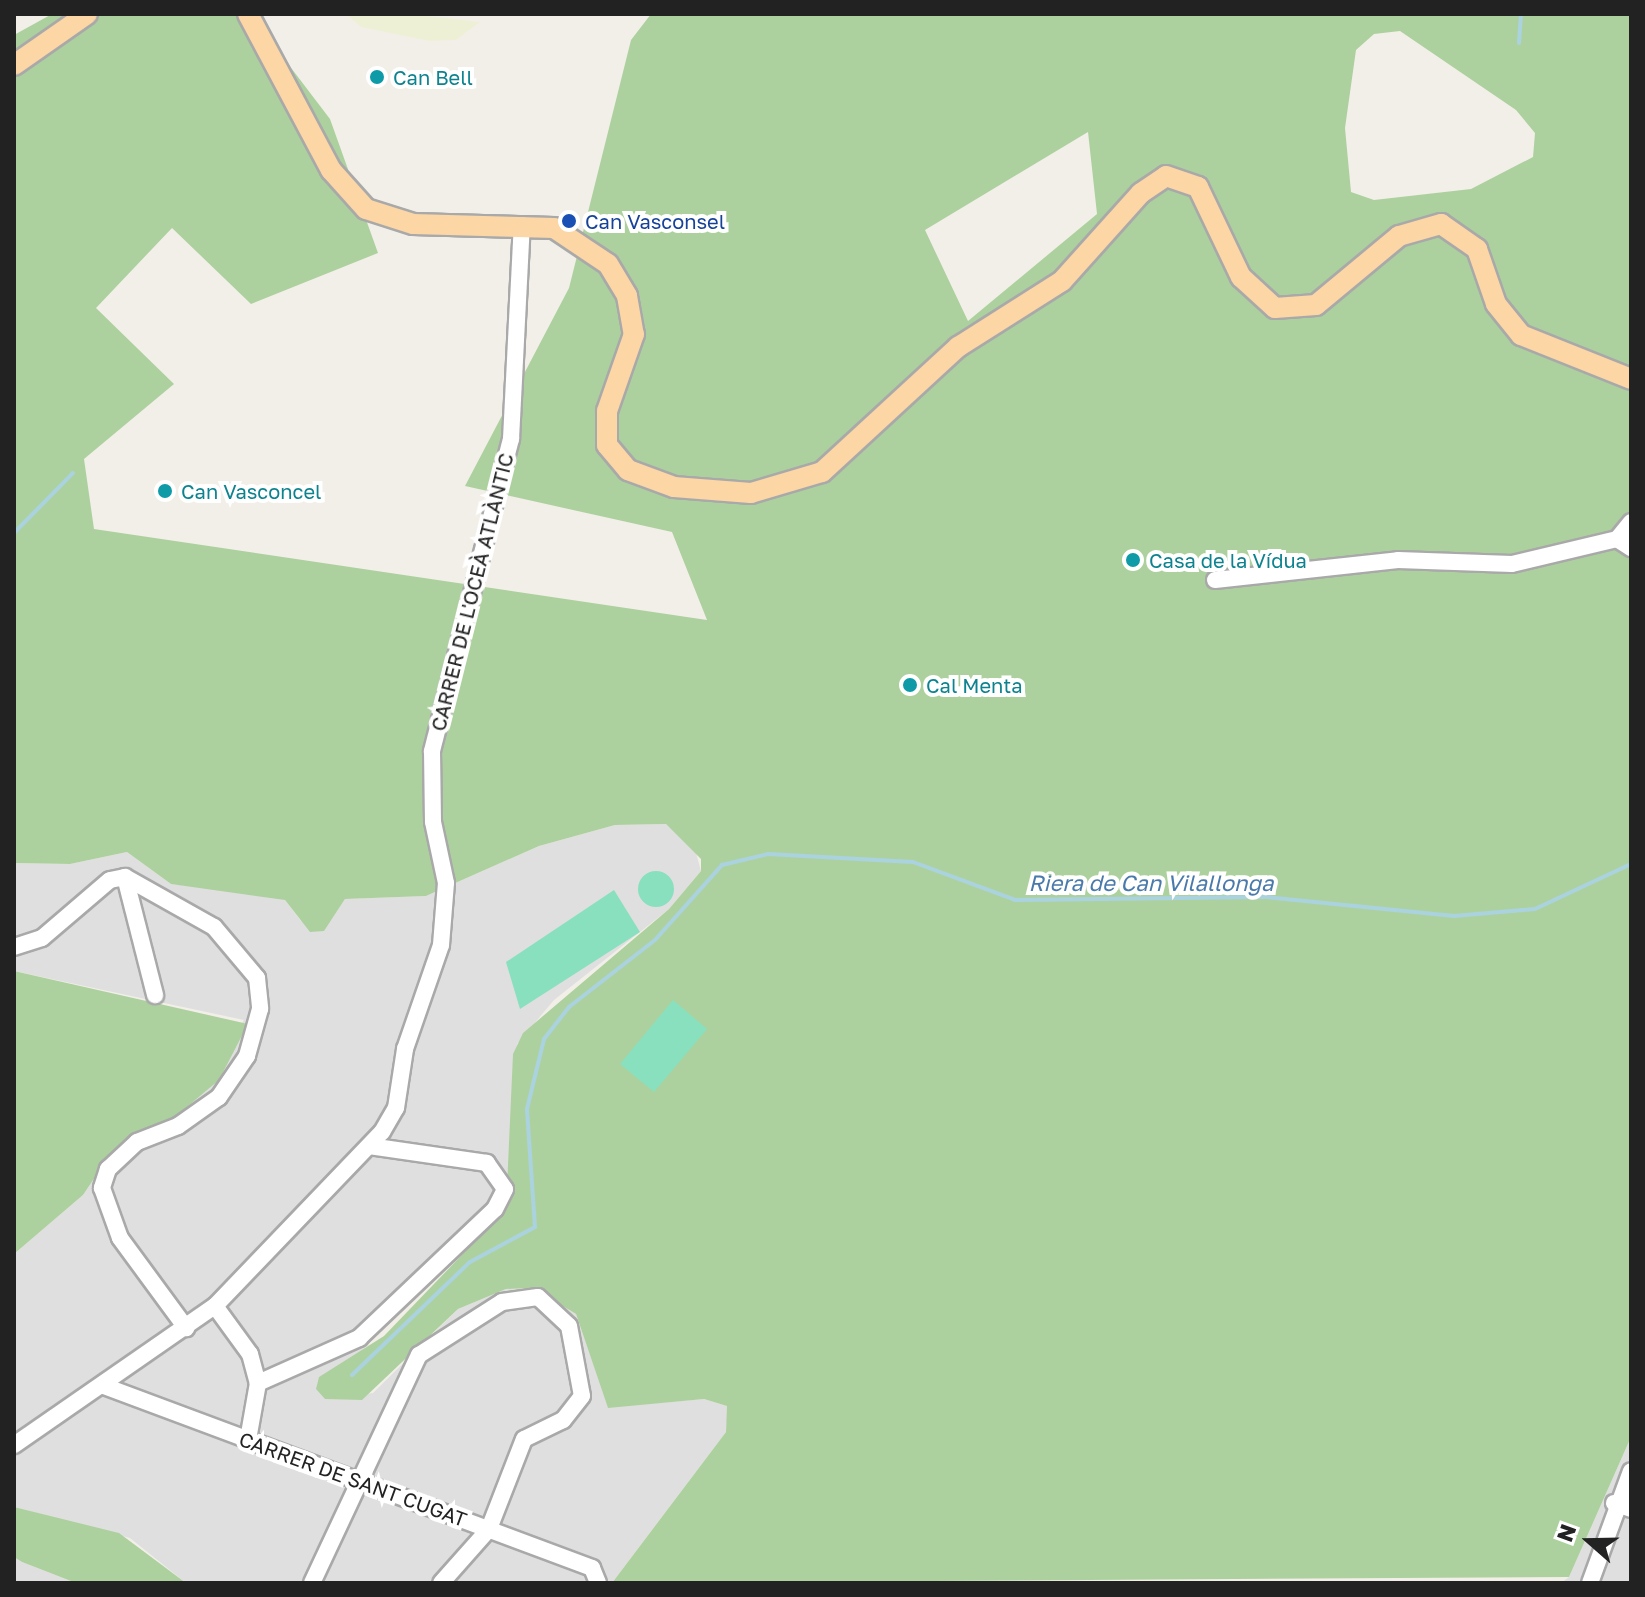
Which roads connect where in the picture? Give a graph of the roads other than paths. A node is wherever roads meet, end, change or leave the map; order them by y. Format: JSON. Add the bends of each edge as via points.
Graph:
{"nodes":[{"id":1,"x":87,"y":14,"type":"edge"},
{"id":2,"x":248,"y":14,"type":"edge"},
{"id":3,"x":14,"y":65,"type":"edge"},
{"id":4,"x":522,"y":225,"type":"junction"},
{"id":5,"x":1631,"y":379,"type":"edge"},
{"id":6,"x":1631,"y":522,"type":"edge"},
{"id":7,"x":1624,"y":543,"type":"edge"},
{"id":8,"x":1215,"y":580,"type":"dead end"},
{"id":9,"x":125,"y":877,"type":"junction"},
{"id":10,"x":14,"y":947,"type":"edge"},
{"id":11,"x":155,"y":995,"type":"dead end"},
{"id":12,"x":369,"y":1146,"type":"junction"},
{"id":13,"x":215,"y":1306,"type":"junction"},
{"id":14,"x":186,"y":1328,"type":"junction"},
{"id":15,"x":258,"y":1383,"type":"junction"},
{"id":16,"x":104,"y":1386,"type":"junction"},
{"id":17,"x":248,"y":1440,"type":"junction"},
{"id":18,"x":14,"y":1445,"type":"edge"},
{"id":19,"x":1631,"y":1471,"type":"edge"},
{"id":20,"x":363,"y":1484,"type":"junction"},
{"id":21,"x":1614,"y":1503,"type":"junction"},
{"id":22,"x":1631,"y":1509,"type":"edge"},
{"id":23,"x":489,"y":1529,"type":"junction"},
{"id":24,"x":598,"y":1579,"type":"edge"},
{"id":25,"x":312,"y":1583,"type":"edge"},
{"id":26,"x":441,"y":1583,"type":"edge"},
{"id":27,"x":1590,"y":1583,"type":"edge"}],
"edges":[{"from":1,"to":3,"type":"main road"},
{"from":2,"to":4,"type":"main road","via":[[352,198],[413,224]]},
{"from":4,"to":5,"type":"main road","via":[[574,236],[619,280],[634,334],[607,411],[607,445],[628,470],[694,492],[770,491],[822,472],[958,347],[1062,281],[1141,193],[1166,176],[1198,187],[1241,277],[1275,308],[1316,305],[1399,236],[1441,224],[1477,249],[1496,304],[1521,335]]},
{"from":4,"to":12,"type":"street","name":"CARRER DE L'OCEÀ ATLÀNTIC","via":[[511,439],[432,751],[433,822],[446,883],[441,945],[405,1049],[396,1108]]},
{"from":6,"to":7,"type":"street"},
{"from":7,"to":8,"type":"street","via":[[1512,564],[1398,560]]},
{"from":9,"to":10,"type":"street","via":[[110,880],[42,938]]},
{"from":9,"to":11,"type":"street"},
{"from":9,"to":14,"type":"street","via":[[214,927],[257,978],[260,1009],[247,1056],[219,1097],[178,1126],[137,1142],[108,1169],[102,1188],[120,1238]]},
{"from":12,"to":13,"type":"street","name":"CARRER DE L'OCEÀ ATLÀNTIC"},
{"from":12,"to":15,"type":"street","via":[[487,1163],[505,1189],[495,1209],[359,1338]]},
{"from":13,"to":14,"type":"street","name":"CARRER DE L'OCEÀ ATLÀNTIC"},
{"from":13,"to":15,"type":"street","via":[[250,1354]]},
{"from":14,"to":16,"type":"street","name":"CARRER DE L'OCEÀ ATLÀNTIC"},
{"from":15,"to":17,"type":"street"},
{"from":16,"to":17,"type":"street","name":"CARRER DE SANT CUGAT"},
{"from":16,"to":18,"type":"street","name":"CARRER DE L'OCEÀ ATLÀNTIC"},
{"from":17,"to":20,"type":"street","name":"CARRER DE SANT CUGAT"},
{"from":19,"to":21,"type":"street"},
{"from":20,"to":23,"type":"street","name":"CARRER DE SANT CUGAT"},
{"from":20,"to":23,"type":"street","via":[[419,1355],[502,1302],[538,1297],[569,1326],[582,1396],[563,1420],[524,1439]]},
{"from":20,"to":25,"type":"street"},
{"from":21,"to":22,"type":"street"},
{"from":21,"to":27,"type":"street"},
{"from":23,"to":24,"type":"street","name":"CARRER DE SANT CUGAT"},
{"from":23,"to":26,"type":"street"}]}
